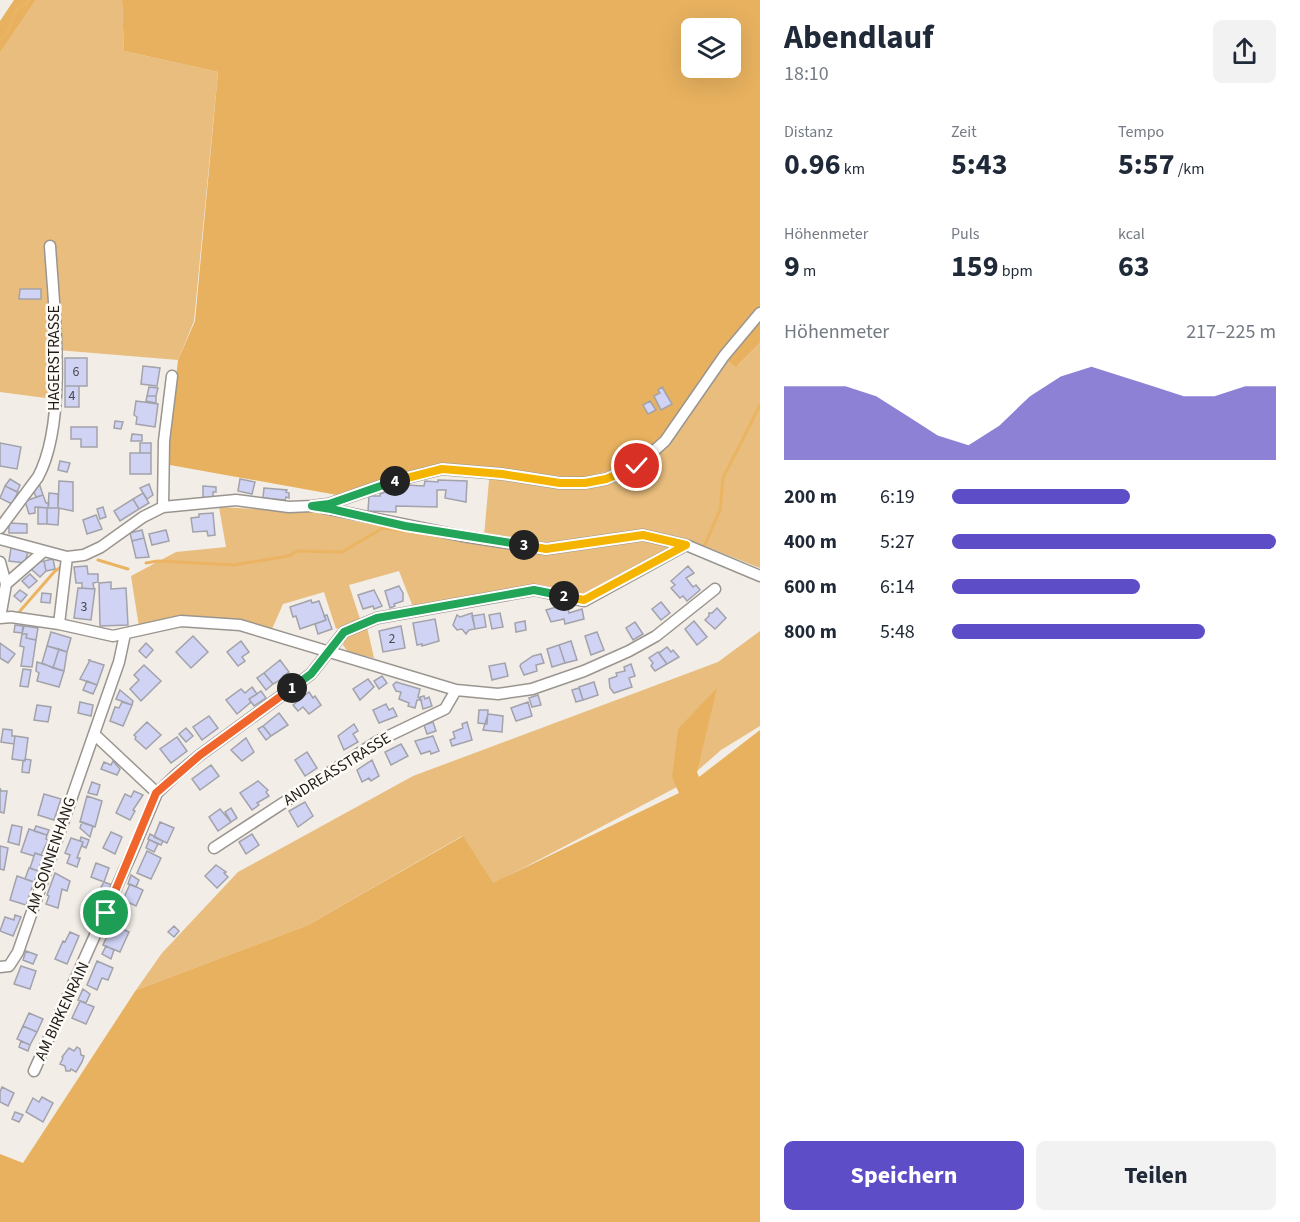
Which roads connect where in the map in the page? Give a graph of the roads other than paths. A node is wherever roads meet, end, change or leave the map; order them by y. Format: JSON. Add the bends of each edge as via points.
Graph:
{"nodes":[{"id":1,"x":50,"y":246,"type":"dead end"},
{"id":2,"x":760,"y":313,"type":"edge"},
{"id":3,"x":172,"y":376,"type":"dead end"},
{"id":4,"x":312,"y":506,"type":"junction"},
{"id":5,"x":163,"y":507,"type":"junction"},
{"id":6,"x":0,"y":528,"type":"edge"},
{"id":7,"x":0,"y":538,"type":"edge"},
{"id":8,"x":686,"y":545,"type":"junction"},
{"id":9,"x":44,"y":551,"type":"junction"},
{"id":10,"x":67,"y":557,"type":"junction"},
{"id":11,"x":0,"y":562,"type":"edge"},
{"id":12,"x":760,"y":576,"type":"edge"},
{"id":13,"x":6,"y":584,"type":"junction"},
{"id":14,"x":715,"y":589,"type":"dead end"},
{"id":15,"x":0,"y":618,"type":"edge"},
{"id":16,"x":58,"y":624,"type":"junction"},
{"id":17,"x":126,"y":634,"type":"junction"},
{"id":18,"x":328,"y":651,"type":"junction"},
{"id":19,"x":456,"y":690,"type":"junction"},
{"id":20,"x":94,"y":734,"type":"junction"},
{"id":21,"x":156,"y":793,"type":"junction"},
{"id":22,"x":214,"y":848,"type":"dead end"},
{"id":23,"x":0,"y":967,"type":"edge"},
{"id":24,"x":34,"y":1071,"type":"dead end"}],
"edges":[{"from":1,"to":6,"type":"street","name":"HAGERSTRASSE","via":[[57,393],[50,442],[43,469]]},
{"from":2,"to":4,"type":"street","via":[[724,356],[665,441],[637,466],[622,473],[585,483],[560,483],[442,469]]},
{"from":3,"to":5,"type":"street","via":[[164,441]]},
{"from":4,"to":5,"type":"street","via":[[236,500]]},
{"from":4,"to":8,"type":"street","via":[[546,549],[643,535]]},
{"from":5,"to":10,"type":"street","via":[[101,547]]},
{"from":7,"to":9,"type":"street"},
{"from":8,"to":12,"type":"street"},
{"from":8,"to":18,"type":"street","name":"AM BIRKENRAIN","via":[[584,600],[534,590],[417,610],[377,618],[344,632]]},
{"from":9,"to":10,"type":"street"},
{"from":9,"to":13,"type":"street"},
{"from":10,"to":16,"type":"street"},
{"from":11,"to":13,"type":"street"},
{"from":13,"to":15,"type":"street"},
{"from":14,"to":19,"type":"street","via":[[656,636],[584,671],[532,689],[498,694]]},
{"from":15,"to":16,"type":"street"},
{"from":16,"to":17,"type":"street","via":[[103,635]]},
{"from":17,"to":18,"type":"street","via":[[181,621],[212,622],[240,625]]},
{"from":17,"to":20,"type":"street","name":"AM SONNENHANG"},
{"from":18,"to":19,"type":"street"},
{"from":18,"to":21,"type":"street","name":"AM BIRKENRAIN","via":[[311,674],[200,755]]},
{"from":19,"to":22,"type":"street","name":"ANDREASSTRASSE","via":[[445,709],[378,741]]},
{"from":20,"to":21,"type":"street"},
{"from":20,"to":23,"type":"street","name":"AM SONNENHANG","via":[[18,952],[9,966]]},
{"from":21,"to":24,"type":"street","name":"AM BIRKENRAIN"}]}
